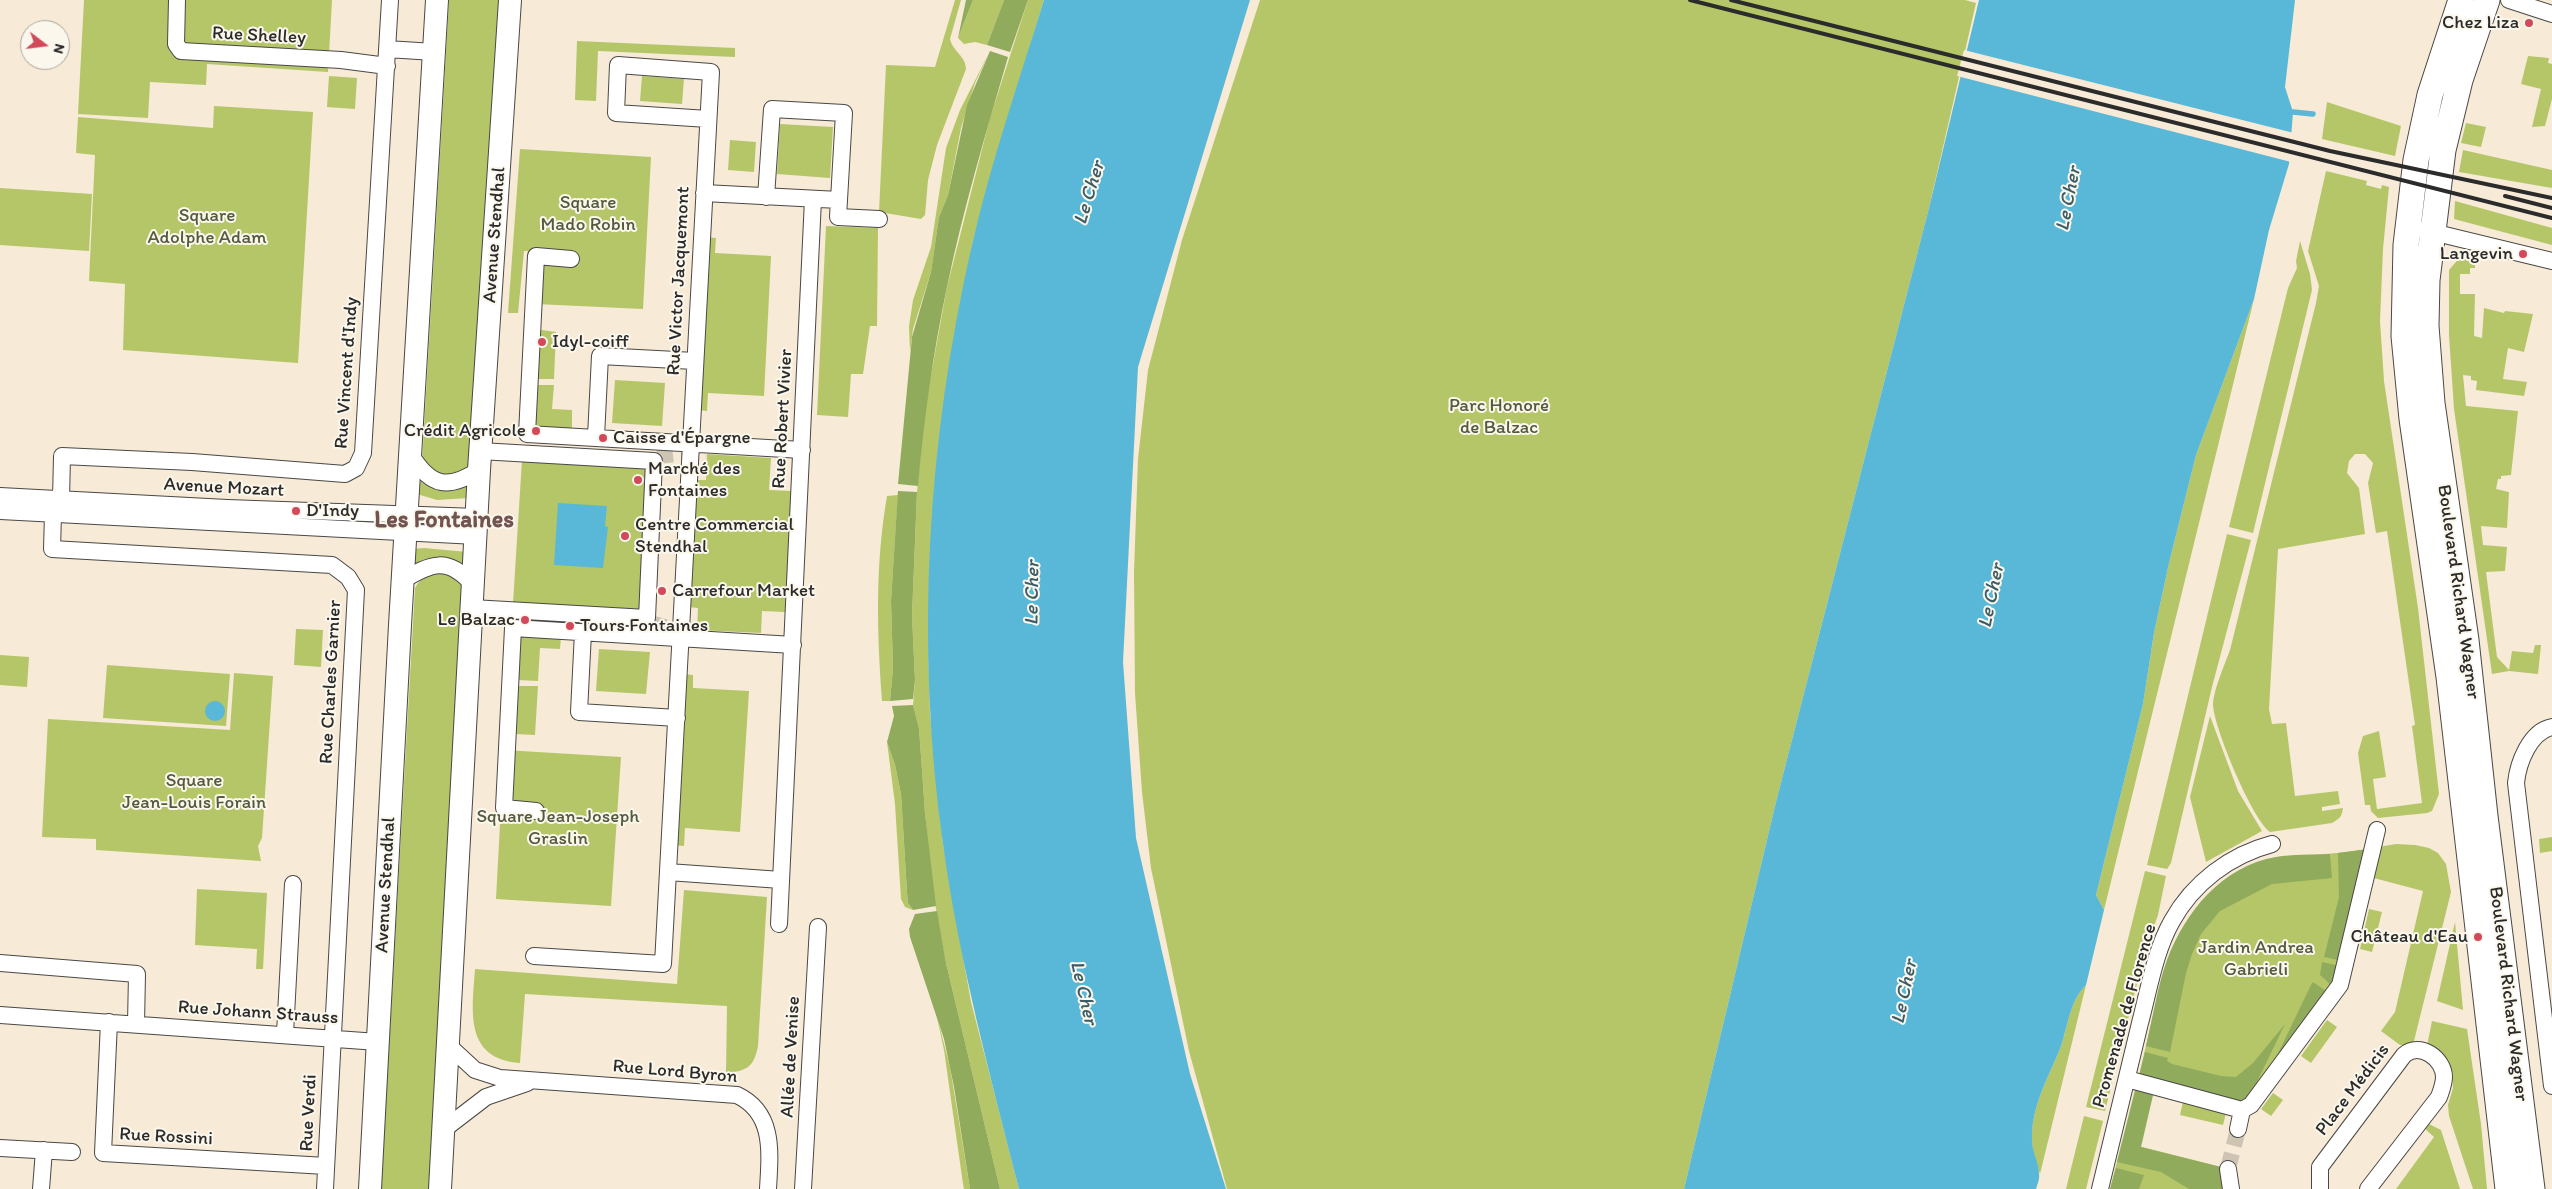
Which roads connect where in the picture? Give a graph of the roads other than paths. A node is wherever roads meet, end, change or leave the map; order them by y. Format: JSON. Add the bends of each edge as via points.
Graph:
{"nodes":[{"id":1,"x":178,"y":0,"type":"edge"},
{"id":2,"x":390,"y":0,"type":"edge"},
{"id":3,"x":437,"y":0,"type":"edge"},
{"id":4,"x":510,"y":0,"type":"edge"},
{"id":5,"x":2462,"y":0,"type":"edge"},
{"id":6,"x":2487,"y":0,"type":"edge"},
{"id":7,"x":2509,"y":0,"type":"edge"},
{"id":8,"x":2552,"y":14,"type":"edge"},
{"id":9,"x":388,"y":49,"type":"junction"},
{"id":10,"x":434,"y":52,"type":"junction"},
{"id":11,"x":387,"y":66,"type":"junction"},
{"id":12,"x":708,"y":119,"type":"junction"},
{"id":13,"x":704,"y":194,"type":"junction"},
{"id":14,"x":766,"y":196,"type":"junction"},
{"id":15,"x":813,"y":199,"type":"junction"},
{"id":16,"x":839,"y":200,"type":"junction"},
{"id":17,"x":879,"y":218,"type":"dead end"},
{"id":18,"x":2408,"y":226,"type":"junction"},
{"id":19,"x":2431,"y":232,"type":"junction"},
{"id":20,"x":571,"y":259,"type":"dead end"},
{"id":21,"x":2552,"y":262,"type":"edge"},
{"id":22,"x":695,"y":360,"type":"junction"},
{"id":23,"x":596,"y":436,"type":"junction"},
{"id":24,"x":690,"y":444,"type":"junction"},
{"id":25,"x":802,"y":450,"type":"junction"},
{"id":26,"x":411,"y":455,"type":"junction"},
{"id":27,"x":480,"y":461,"type":"junction"},
{"id":28,"x":0,"y":496,"type":"edge"},
{"id":29,"x":57,"y":507,"type":"junction"},
{"id":30,"x":0,"y":511,"type":"edge"},
{"id":31,"x":405,"y":523,"type":"junction"},
{"id":32,"x":476,"y":526,"type":"junction"},
{"id":33,"x":402,"y":581,"type":"junction"},
{"id":34,"x":473,"y":585,"type":"junction"},
{"id":35,"x":472,"y":608,"type":"junction"},
{"id":36,"x":583,"y":632,"type":"junction"},
{"id":37,"x":681,"y":638,"type":"junction"},
{"id":38,"x":793,"y":645,"type":"junction"},
{"id":39,"x":677,"y":718,"type":"junction"},
{"id":40,"x":2552,"y":727,"type":"edge"},
{"id":41,"x":536,"y":811,"type":"dead end"},
{"id":42,"x":2378,"y":830,"type":"dead end"},
{"id":43,"x":2272,"y":844,"type":"dead end"},
{"id":44,"x":668,"y":872,"type":"junction"},
{"id":45,"x":781,"y":880,"type":"junction"},
{"id":46,"x":292,"y":884,"type":"dead end"},
{"id":47,"x":778,"y":924,"type":"dead end"},
{"id":48,"x":818,"y":927,"type":"dead end"},
{"id":49,"x":534,"y":956,"type":"dead end"},
{"id":50,"x":0,"y":963,"type":"edge"},
{"id":51,"x":2547,"y":1001,"type":"edge"},
{"id":52,"x":0,"y":1015,"type":"edge"},
{"id":53,"x":109,"y":1022,"type":"junction"},
{"id":54,"x":136,"y":1024,"type":"junction"},
{"id":55,"x":284,"y":1034,"type":"junction"},
{"id":56,"x":333,"y":1038,"type":"junction"},
{"id":57,"x":378,"y":1042,"type":"junction"},
{"id":58,"x":448,"y":1045,"type":"junction"},
{"id":59,"x":2127,"y":1079,"type":"junction"},
{"id":60,"x":533,"y":1081,"type":"junction"},
{"id":61,"x":2552,"y":1086,"type":"edge"},
{"id":62,"x":2242,"y":1110,"type":"junction"},
{"id":63,"x":2238,"y":1129,"type":"tunnel mouth"},
{"id":64,"x":443,"y":1130,"type":"junction"},
{"id":65,"x":0,"y":1148,"type":"edge"},
{"id":66,"x":44,"y":1150,"type":"junction"},
{"id":67,"x":72,"y":1152,"type":"dead end"},
{"id":68,"x":326,"y":1166,"type":"junction"},
{"id":69,"x":2228,"y":1169,"type":"tunnel mouth"},
{"id":70,"x":41,"y":1189,"type":"edge"},
{"id":71,"x":325,"y":1189,"type":"edge"},
{"id":72,"x":370,"y":1189,"type":"edge"},
{"id":73,"x":440,"y":1189,"type":"edge"},
{"id":74,"x":768,"y":1189,"type":"edge"},
{"id":75,"x":803,"y":1189,"type":"edge"},
{"id":76,"x":2100,"y":1189,"type":"edge"},
{"id":77,"x":2231,"y":1189,"type":"edge"},
{"id":78,"x":2320,"y":1189,"type":"edge"},
{"id":79,"x":2368,"y":1189,"type":"edge"},
{"id":80,"x":2508,"y":1189,"type":"edge"},
{"id":81,"x":2532,"y":1189,"type":"edge"}],
"edges":[{"from":1,"to":11,"type":"street","name":"Rue Shelley","via":[[176,44],[181,51],[341,60]]},
{"from":2,"to":9,"type":"street","name":"Rue Vincent d'Indy"},
{"from":3,"to":10,"type":"street","name":"Avenue Stendhal"},
{"from":4,"to":27,"type":"street","name":"Avenue Stendhal"},
{"from":5,"to":18,"type":"main road","name":"Boulevard Richard Wagner","via":[[2425,116]]},
{"from":6,"to":19,"type":"main road","name":"Boulevard Richard Wagner","via":[[2448,124]]},
{"from":7,"to":8,"type":"street"},
{"from":9,"to":10,"type":"street"},
{"from":9,"to":11,"type":"street","name":"Rue Vincent d'Indy"},
{"from":10,"to":26,"type":"street","name":"Avenue Stendhal"},
{"from":11,"to":29,"type":"street","name":"Rue Vincent d'Indy","via":[[363,453],[356,468],[345,474],[62,456]]},
{"from":12,"to":12,"type":"street","name":"Rue Victor Jacquemont","via":[[711,72],[618,65],[616,113]]},
{"from":12,"to":13,"type":"street","name":"Rue Victor Jacquemont"},
{"from":13,"to":14,"type":"street"},
{"from":13,"to":22,"type":"street","name":"Rue Victor Jacquemont"},
{"from":14,"to":15,"type":"street"},
{"from":14,"to":16,"type":"street","via":[[772,109],[844,113]]},
{"from":15,"to":16,"type":"street"},
{"from":15,"to":25,"type":"street","name":"Rue Robert Vivier"},
{"from":16,"to":17,"type":"street","via":[[838,217]]},
{"from":18,"to":19,"type":"street"},
{"from":18,"to":80,"type":"main road","name":"Boulevard Richard Wagner","via":[[2404,294],[2407,380],[2449,677]]},
{"from":19,"to":21,"type":"street"},
{"from":19,"to":81,"type":"main road","name":"Boulevard Richard Wagner","via":[[2427,280],[2428,366],[2466,640]]},
{"from":20,"to":23,"type":"street","via":[[536,256],[527,434]]},
{"from":22,"to":23,"type":"street","via":[[600,356]]},
{"from":22,"to":24,"type":"street","name":"Rue Victor Jacquemont"},
{"from":23,"to":24,"type":"street"},
{"from":24,"to":25,"type":"street"},
{"from":24,"to":37,"type":"street","name":"Rue Victor Jacquemont"},
{"from":25,"to":38,"type":"street","name":"Rue Robert Vivier"},
{"from":26,"to":27,"type":"street","via":[[422,471],[441,483],[458,482]]},
{"from":26,"to":31,"type":"street","name":"Avenue Stendhal"},
{"from":27,"to":32,"type":"street","name":"Avenue Stendhal"},
{"from":27,"to":35,"type":"street","via":[[656,459],[648,620]]},
{"from":28,"to":29,"type":"street","name":"Avenue Mozart"},
{"from":29,"to":30,"type":"street","name":"Avenue Mozart"},
{"from":29,"to":31,"type":"street","name":"Avenue Mozart","via":[[296,511]]},
{"from":29,"to":56,"type":"street","name":"Rue Charles Garnier","via":[[52,549],[332,565],[348,577],[356,590]]},
{"from":31,"to":32,"type":"street","name":"Avenue Mozart"},
{"from":31,"to":33,"type":"street","name":"Avenue Stendhal"},
{"from":32,"to":34,"type":"street","name":"Avenue Stendhal"},
{"from":33,"to":34,"type":"street","via":[[438,564],[455,569]]},
{"from":33,"to":57,"type":"street","name":"Avenue Stendhal"},
{"from":34,"to":35,"type":"street","name":"Avenue Stendhal"},
{"from":35,"to":58,"type":"street","name":"Avenue Stendhal"},
{"from":36,"to":37,"type":"street"},
{"from":36,"to":39,"type":"street","via":[[579,712]]},
{"from":36,"to":41,"type":"street","via":[[513,628],[504,808]]},
{"from":37,"to":38,"type":"street"},
{"from":37,"to":39,"type":"street","name":"Rue Victor Jacquemont"},
{"from":38,"to":45,"type":"street","name":"Rue Robert Vivier"},
{"from":39,"to":44,"type":"street","name":"Rue Victor Jacquemont"},
{"from":40,"to":51,"type":"street","via":[[2542,730],[2530,742],[2516,783]]},
{"from":42,"to":62,"type":"street","via":[[2340,985],[2251,1106]]},
{"from":43,"to":59,"type":"street","name":"Promenade de Florence","via":[[2221,867],[2186,901],[2173,919],[2164,936],[2149,986]]},
{"from":44,"to":45,"type":"street"},
{"from":44,"to":49,"type":"street","name":"Rue Victor Jacquemont","via":[[664,964]]},
{"from":45,"to":47,"type":"street","name":"Rue Robert Vivier"},
{"from":46,"to":55,"type":"street"},
{"from":48,"to":75,"type":"street","name":"Allée de Venise"},
{"from":50,"to":54,"type":"street","via":[[137,974]]},
{"from":51,"to":61,"type":"street"},
{"from":52,"to":53,"type":"street","name":"Rue Johann Strauss"},
{"from":53,"to":54,"type":"street","name":"Rue Johann Strauss"},
{"from":53,"to":68,"type":"street","name":"Rue Rossini","via":[[103,1153]]},
{"from":54,"to":55,"type":"street","name":"Rue Johann Strauss"},
{"from":55,"to":56,"type":"street","name":"Rue Johann Strauss"},
{"from":56,"to":57,"type":"street","name":"Rue Johann Strauss"},
{"from":56,"to":68,"type":"street","name":"Rue Verdi"},
{"from":57,"to":72,"type":"street","name":"Avenue Stendhal"},
{"from":58,"to":60,"type":"street","name":"Rue Lord Byron","via":[[475,1070],[500,1078]]},
{"from":58,"to":64,"type":"street","name":"Avenue Stendhal"},
{"from":59,"to":62,"type":"street"},
{"from":59,"to":76,"type":"street","name":"Promenade de Florence"},
{"from":60,"to":64,"type":"street","name":"Rue Lord Byron","via":[[486,1097]]},
{"from":60,"to":74,"type":"street","name":"Rue Lord Byron","via":[[737,1094],[757,1109],[768,1133]]},
{"from":62,"to":63,"type":"street"},
{"from":64,"to":73,"type":"street","name":"Avenue Stendhal"},
{"from":65,"to":66,"type":"street"},
{"from":66,"to":67,"type":"street"},
{"from":66,"to":70,"type":"street"},
{"from":68,"to":71,"type":"street","name":"Rue Verdi"},
{"from":69,"to":77,"type":"street"},
{"from":78,"to":79,"type":"street","name":"Place Médicis","via":[[2320,1167],[2404,1055],[2414,1051],[2429,1053],[2435,1056],[2443,1069],[2443,1087],[2439,1097]]}]}
